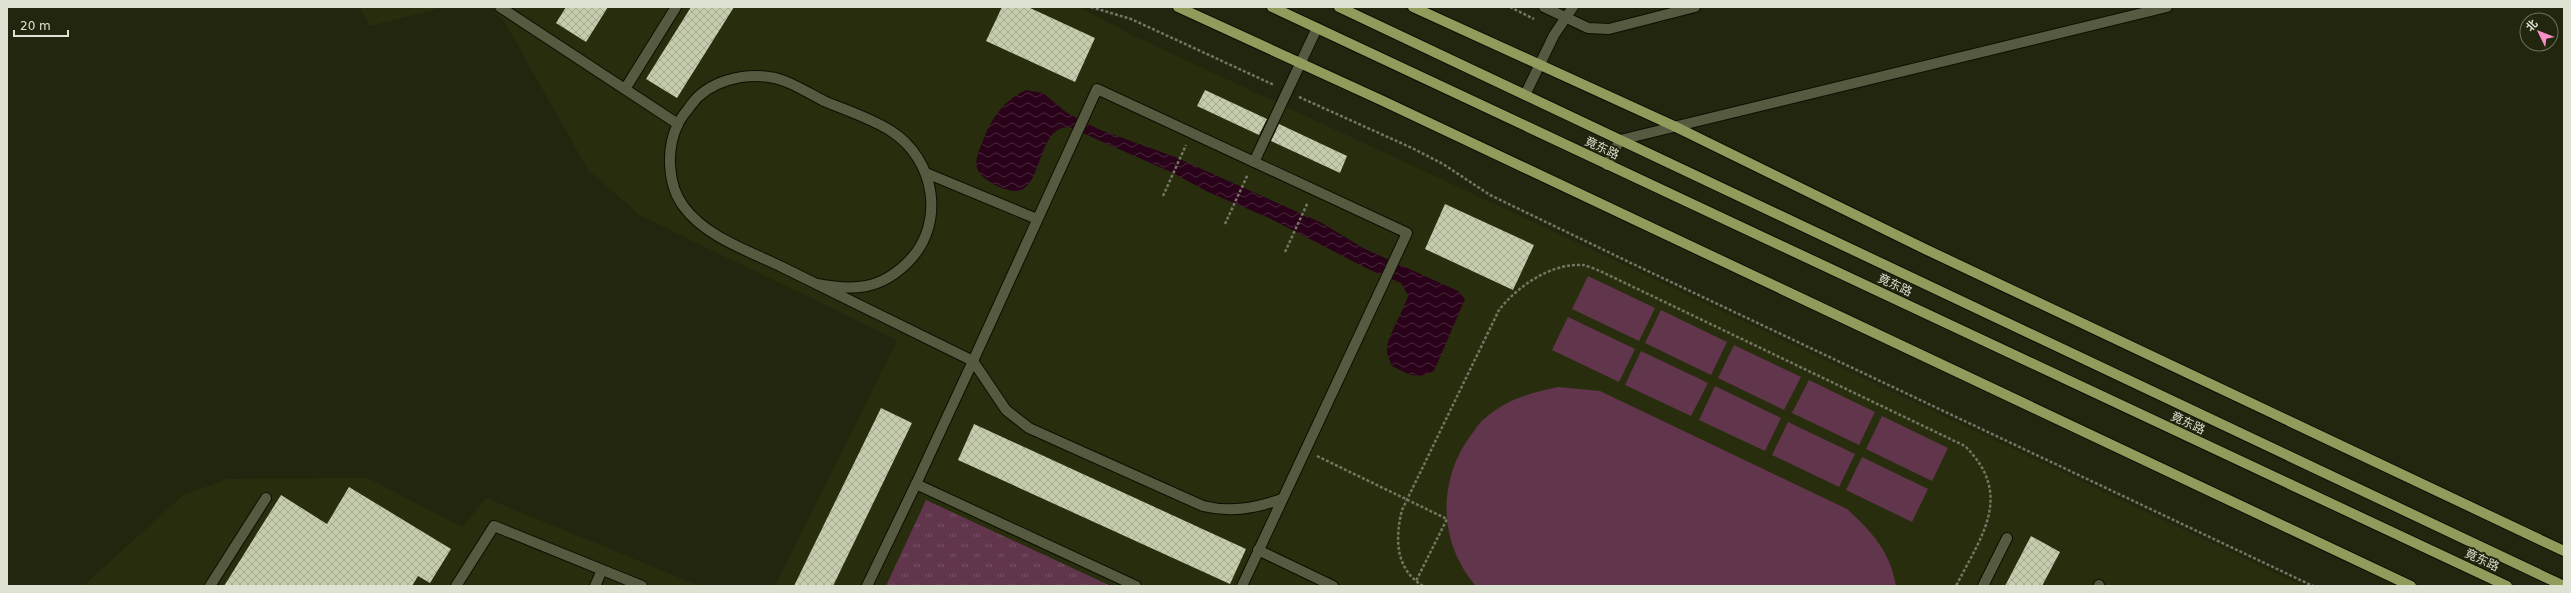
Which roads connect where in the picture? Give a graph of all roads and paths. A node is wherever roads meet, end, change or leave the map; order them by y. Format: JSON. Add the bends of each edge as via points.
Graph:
{"nodes":[{"id":1,"x":500,"y":7,"type":"edge"},
{"id":2,"x":676,"y":7,"type":"edge"},
{"id":3,"x":1091,"y":7,"type":"edge"},
{"id":4,"x":1178,"y":7,"type":"edge"},
{"id":5,"x":1272,"y":7,"type":"edge"},
{"id":6,"x":1339,"y":7,"type":"edge"},
{"id":7,"x":1413,"y":7,"type":"edge"},
{"id":8,"x":1544,"y":7,"type":"edge"},
{"id":9,"x":1573,"y":7,"type":"edge"},
{"id":10,"x":1695,"y":7,"type":"edge"},
{"id":11,"x":2167,"y":7,"type":"edge"},
{"id":12,"x":1566,"y":18,"type":"junction"},
{"id":13,"x":1317,"y":28,"type":"junction"},
{"id":14,"x":1301,"y":63,"type":"junction"},
{"id":15,"x":1539,"y":66,"type":"junction"},
{"id":16,"x":625,"y":89,"type":"junction"},
{"id":17,"x":1287,"y":92,"type":"junction"},
{"id":18,"x":1525,"y":95,"type":"junction"},
{"id":19,"x":678,"y":124,"type":"junction"},
{"id":20,"x":1674,"y":126,"type":"junction"},
{"id":21,"x":1192,"y":133,"type":"junction"},
{"id":22,"x":1620,"y":140,"type":"junction"},
{"id":23,"x":1254,"y":162,"type":"junction"},
{"id":24,"x":1607,"y":165,"type":"junction"},
{"id":25,"x":926,"y":173,"type":"junction"},
{"id":26,"x":1314,"y":189,"type":"junction"},
{"id":27,"x":1163,"y":196,"type":"dead end"},
{"id":28,"x":1038,"y":220,"type":"junction"},
{"id":29,"x":1225,"y":224,"type":"dead end"},
{"id":30,"x":1285,"y":252,"type":"dead end"},
{"id":31,"x":817,"y":284,"type":"junction"},
{"id":32,"x":973,"y":360,"type":"junction"},
{"id":33,"x":1305,"y":450,"type":"junction"},
{"id":34,"x":916,"y":484,"type":"junction"},
{"id":35,"x":266,"y":498,"type":"dead end"},
{"id":36,"x":1282,"y":499,"type":"junction"},
{"id":37,"x":1408,"y":499,"type":"junction"},
{"id":38,"x":2007,"y":538,"type":"dead end"},
{"id":39,"x":1258,"y":550,"type":"junction"},
{"id":40,"x":2564,"y":551,"type":"edge"},
{"id":41,"x":602,"y":570,"type":"junction"},
{"id":42,"x":1416,"y":581,"type":"junction"},
{"id":43,"x":210,"y":586,"type":"edge"},
{"id":44,"x":456,"y":586,"type":"edge"},
{"id":45,"x":595,"y":586,"type":"edge"},
{"id":46,"x":642,"y":586,"type":"edge"},
{"id":47,"x":867,"y":586,"type":"edge"},
{"id":48,"x":1136,"y":586,"type":"edge"},
{"id":49,"x":1242,"y":586,"type":"edge"},
{"id":50,"x":1333,"y":586,"type":"edge"},
{"id":51,"x":1423,"y":586,"type":"edge"},
{"id":52,"x":1956,"y":586,"type":"edge"},
{"id":53,"x":1982,"y":586,"type":"edge"},
{"id":54,"x":2313,"y":586,"type":"edge"},
{"id":55,"x":2411,"y":586,"type":"edge"},
{"id":56,"x":2507,"y":586,"type":"edge"},
{"id":57,"x":2564,"y":586,"type":"edge"}],
"edges":[{"from":1,"to":16,"type":"street"},
{"from":2,"to":16,"type":"street"},
{"from":3,"to":17,"type":"path","via":[[1131,19]]},
{"from":4,"to":14,"type":"main road"},
{"from":5,"to":13,"type":"main road","name":"竟东路"},
{"from":6,"to":18,"type":"main road","name":"竟东路"},
{"from":7,"to":15,"type":"main road"},
{"from":8,"to":12,"type":"street"},
{"from":9,"to":12,"type":"street"},
{"from":10,"to":12,"type":"street","via":[[1609,29],[1588,28]]},
{"from":11,"to":20,"type":"street"},
{"from":12,"to":15,"type":"street","via":[[1554,35]]},
{"from":13,"to":14,"type":"street"},
{"from":13,"to":24,"type":"main road","name":"竟东路"},
{"from":14,"to":17,"type":"street"},
{"from":14,"to":55,"type":"main road"},
{"from":15,"to":18,"type":"street"},
{"from":15,"to":20,"type":"main road"},
{"from":16,"to":19,"type":"street"},
{"from":17,"to":23,"type":"street"},
{"from":17,"to":54,"type":"path","via":[[1412,148],[1443,164],[1477,188],[1597,247]]},
{"from":18,"to":22,"type":"main road","name":"竟东路"},
{"from":19,"to":25,"type":"street","via":[[694,101],[717,84],[744,76],[772,77],[890,131],[912,149]]},
{"from":19,"to":31,"type":"street","via":[[670,151],[671,179],[682,205],[700,226]]},
{"from":20,"to":22,"type":"street"},
{"from":20,"to":40,"type":"main road","via":[[1925,249]]},
{"from":21,"to":23,"type":"street"},
{"from":21,"to":27,"type":"path"},
{"from":21,"to":28,"type":"street","via":[[1097,89]]},
{"from":22,"to":24,"type":"street"},
{"from":22,"to":57,"type":"main road","name":"竟东路"},
{"from":23,"to":26,"type":"street"},
{"from":23,"to":29,"type":"path"},
{"from":24,"to":56,"type":"main road","name":"竟东路"},
{"from":25,"to":28,"type":"street"},
{"from":25,"to":31,"type":"street","via":[[932,200],[929,228],[917,253],[897,273],[872,286],[844,289]]},
{"from":26,"to":30,"type":"path"},
{"from":26,"to":33,"type":"street","via":[[1407,233]]},
{"from":28,"to":32,"type":"street"},
{"from":31,"to":32,"type":"street"},
{"from":32,"to":34,"type":"street"},
{"from":32,"to":36,"type":"street","via":[[1006,410],[1016,420],[1036,432],[1203,506],[1248,509]]},
{"from":33,"to":36,"type":"street"},
{"from":33,"to":37,"type":"path"},
{"from":34,"to":47,"type":"street"},
{"from":34,"to":48,"type":"street"},
{"from":35,"to":43,"type":"street"},
{"from":36,"to":39,"type":"street"},
{"from":37,"to":42,"type":"path","via":[[1397,529],[1397,545],[1408,574]]},
{"from":37,"to":42,"type":"path","via":[[1447,519]]},
{"from":37,"to":52,"type":"path","via":[[1499,310],[1512,294],[1530,280],[1548,272],[1583,265],[1608,274],[1965,446],[1979,460],[1987,476],[1992,494],[1991,511],[1984,532]]},
{"from":38,"to":53,"type":"street"},
{"from":39,"to":49,"type":"street"},
{"from":39,"to":50,"type":"street"},
{"from":41,"to":44,"type":"street","via":[[494,526]]},
{"from":41,"to":45,"type":"street"},
{"from":41,"to":46,"type":"street"},
{"from":42,"to":51,"type":"path"}]}
